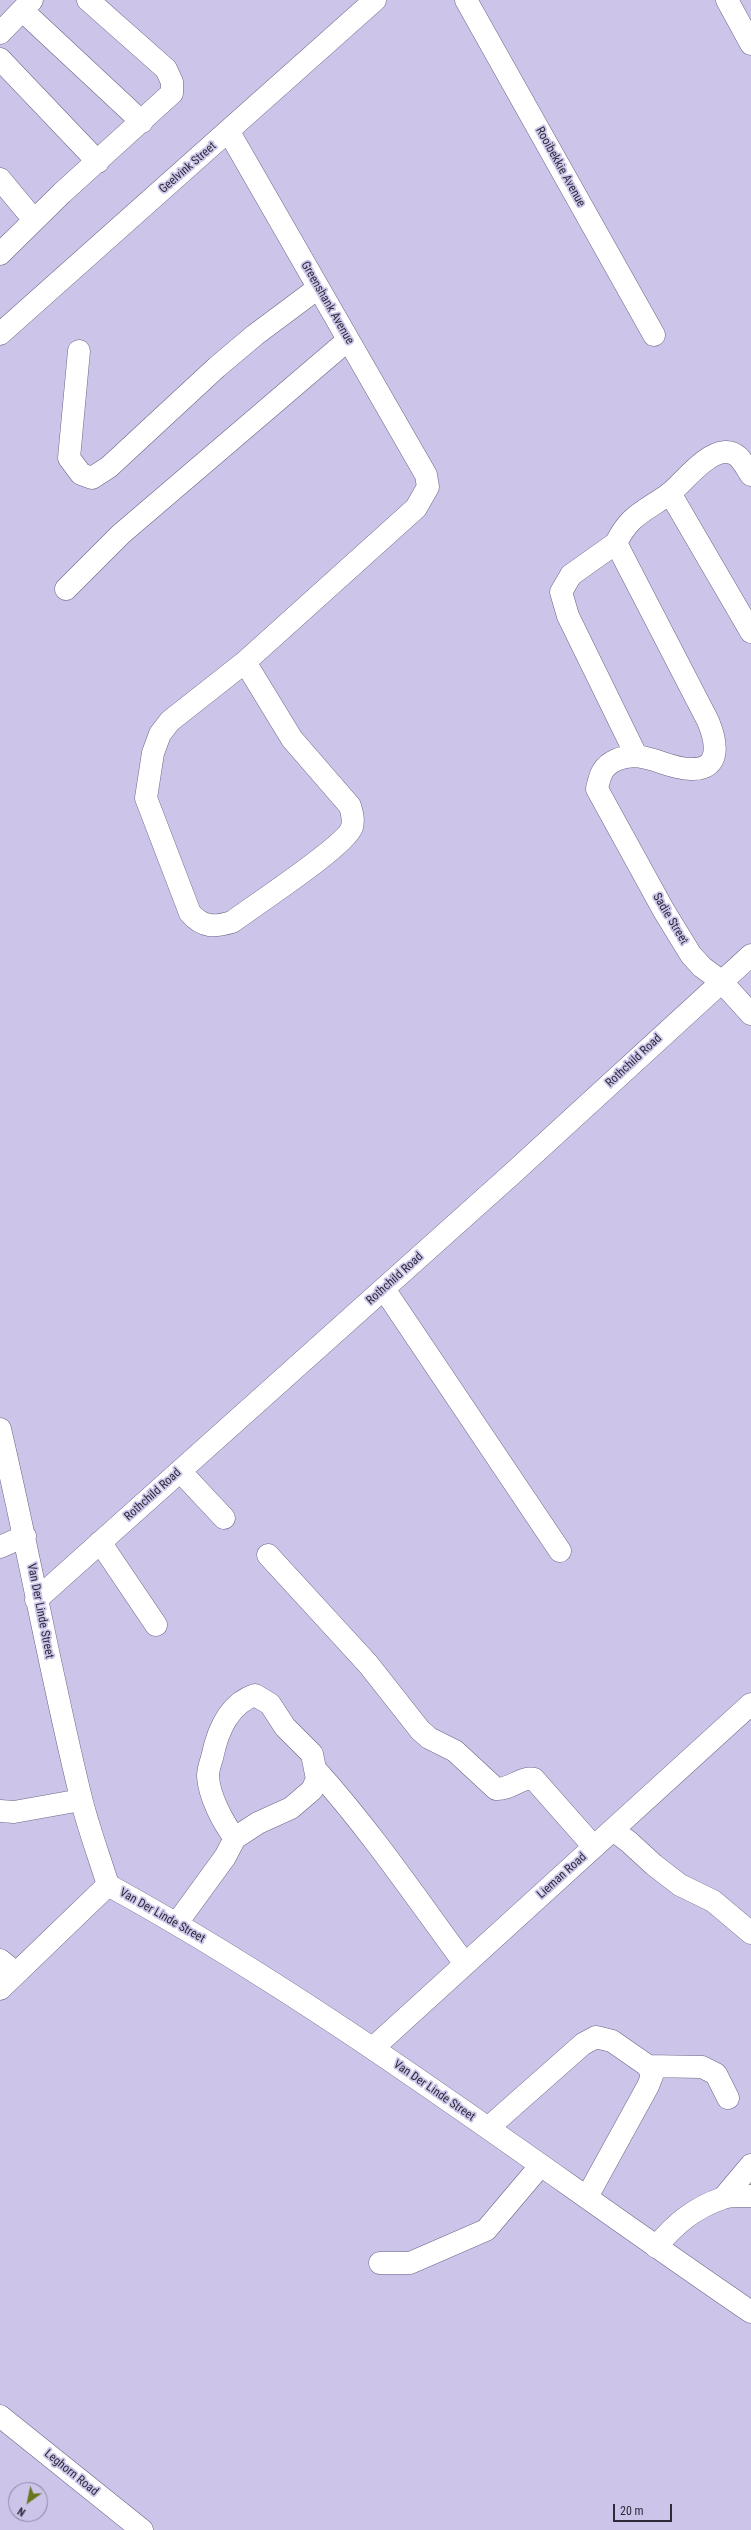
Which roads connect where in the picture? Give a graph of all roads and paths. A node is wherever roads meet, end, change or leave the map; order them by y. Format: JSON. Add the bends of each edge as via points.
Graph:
{"nodes":[{"id":1,"x":88,"y":0,"type":"edge"},
{"id":2,"x":375,"y":0,"type":"edge"},
{"id":3,"x":466,"y":0,"type":"edge"},
{"id":4,"x":727,"y":0,"type":"edge"},
{"id":5,"x":27,"y":5,"type":"edge"},
{"id":6,"x":0,"y":33,"type":"edge"},
{"id":7,"x":751,"y":44,"type":"edge"},
{"id":8,"x":0,"y":59,"type":"edge"},
{"id":9,"x":142,"y":122,"type":"junction"},
{"id":10,"x":229,"y":132,"type":"junction"},
{"id":11,"x":98,"y":162,"type":"junction"},
{"id":12,"x":0,"y":179,"type":"edge"},
{"id":13,"x":34,"y":220,"type":"junction"},
{"id":14,"x":0,"y":254,"type":"edge"},
{"id":15,"x":318,"y":288,"type":"junction"},
{"id":16,"x":0,"y":334,"type":"edge"},
{"id":17,"x":654,"y":334,"type":"dead end"},
{"id":18,"x":348,"y":340,"type":"junction"},
{"id":19,"x":79,"y":351,"type":"dead end"},
{"id":20,"x":751,"y":475,"type":"edge"},
{"id":21,"x":670,"y":493,"type":"junction"},
{"id":22,"x":616,"y":544,"type":"junction"},
{"id":23,"x":66,"y":589,"type":"dead end"},
{"id":24,"x":751,"y":632,"type":"edge"},
{"id":25,"x":245,"y":662,"type":"junction"},
{"id":26,"x":636,"y":755,"type":"junction"},
{"id":27,"x":751,"y":955,"type":"edge"},
{"id":28,"x":721,"y":981,"type":"junction"},
{"id":29,"x":751,"y":1014,"type":"edge"},
{"id":30,"x":384,"y":1289,"type":"junction"},
{"id":31,"x":0,"y":1429,"type":"edge"},
{"id":32,"x":180,"y":1471,"type":"junction"},
{"id":33,"x":224,"y":1518,"type":"dead end"},
{"id":34,"x":25,"y":1536,"type":"junction"},
{"id":35,"x":100,"y":1542,"type":"junction"},
{"id":36,"x":0,"y":1547,"type":"edge"},
{"id":37,"x":560,"y":1550,"type":"dead end"},
{"id":38,"x":268,"y":1555,"type":"dead end"},
{"id":39,"x":36,"y":1600,"type":"junction"},
{"id":40,"x":156,"y":1625,"type":"dead end"},
{"id":41,"x":751,"y":1704,"type":"edge"},
{"id":42,"x":317,"y":1772,"type":"junction"},
{"id":43,"x":82,"y":1800,"type":"junction"},
{"id":44,"x":0,"y":1812,"type":"edge"},
{"id":45,"x":613,"y":1830,"type":"junction"},
{"id":46,"x":235,"y":1838,"type":"junction"},
{"id":47,"x":594,"y":1847,"type":"junction"},
{"id":48,"x":108,"y":1885,"type":"junction"},
{"id":49,"x":176,"y":1923,"type":"junction"},
{"id":50,"x":751,"y":1933,"type":"edge"},
{"id":51,"x":465,"y":1964,"type":"junction"},
{"id":52,"x":8,"y":1966,"type":"edge"},
{"id":53,"x":0,"y":1989,"type":"edge"},
{"id":54,"x":373,"y":2048,"type":"junction"},
{"id":55,"x":648,"y":2066,"type":"junction"},
{"id":56,"x":728,"y":2098,"type":"dead end"},
{"id":57,"x":488,"y":2128,"type":"junction"},
{"id":58,"x":541,"y":2165,"type":"junction"},
{"id":59,"x":751,"y":2165,"type":"edge"},
{"id":60,"x":751,"y":2196,"type":"edge"},
{"id":61,"x":587,"y":2197,"type":"junction"},
{"id":62,"x":724,"y":2197,"type":"junction"},
{"id":63,"x":656,"y":2247,"type":"junction"},
{"id":64,"x":380,"y":2263,"type":"dead end"},
{"id":65,"x":751,"y":2312,"type":"edge"},
{"id":66,"x":0,"y":2416,"type":"edge"},
{"id":67,"x":142,"y":2530,"type":"edge"}],
"edges":[{"from":1,"to":9,"type":"street","via":[[166,69],[172,82],[172,93]]},
{"from":2,"to":10,"type":"street","name":"Geelvink Street"},
{"from":3,"to":17,"type":"street","name":"Rooibekkie Avenue"},
{"from":4,"to":7,"type":"street"},
{"from":5,"to":6,"type":"street"},
{"from":5,"to":9,"type":"street"},
{"from":8,"to":11,"type":"street"},
{"from":9,"to":11,"type":"street"},
{"from":10,"to":15,"type":"street","name":"Greenshank Avenue"},
{"from":10,"to":16,"type":"street","name":"Geelvink Street"},
{"from":11,"to":13,"type":"street"},
{"from":12,"to":13,"type":"street"},
{"from":13,"to":14,"type":"street"},
{"from":15,"to":18,"type":"street","name":"Greenshank Avenue"},
{"from":15,"to":19,"type":"street","via":[[254,335],[109,467],[92,478],[81,474],[69,458]]},
{"from":18,"to":23,"type":"street","via":[[121,534]]},
{"from":18,"to":25,"type":"street","name":"Greenshank Avenue","via":[[426,475],[428,487],[416,508]]},
{"from":20,"to":21,"type":"street","via":[[739,457],[724,452],[690,472]]},
{"from":21,"to":22,"type":"street","via":[[632,519],[622,530]]},
{"from":21,"to":24,"type":"street"},
{"from":22,"to":26,"type":"street","via":[[571,575],[561,592],[568,616]]},
{"from":22,"to":26,"type":"street","via":[[708,721],[716,748],[711,761],[705,766],[691,769]]},
{"from":25,"to":25,"type":"street","via":[[292,739],[350,806],[352,828],[325,854],[232,922],[215,927],[204,925],[190,913],[146,798],[148,776],[152,752],[160,734],[170,721]]},
{"from":26,"to":28,"type":"street","name":"Sadie Street","via":[[606,765],[599,775],[597,788],[664,912],[691,955]]},
{"from":27,"to":28,"type":"street","name":"Rothchild Road"},
{"from":28,"to":29,"type":"street","name":"Sadie Street"},
{"from":28,"to":30,"type":"street","name":"Rothchild Road"},
{"from":30,"to":32,"type":"street","name":"Rothchild Road"},
{"from":30,"to":37,"type":"street"},
{"from":31,"to":34,"type":"street","name":"Van Der Linde Street"},
{"from":32,"to":33,"type":"street"},
{"from":32,"to":35,"type":"street","name":"Rothchild Road"},
{"from":34,"to":36,"type":"street"},
{"from":34,"to":39,"type":"street","name":"Van Der Linde Street"},
{"from":35,"to":39,"type":"street","name":"Rothchild Road"},
{"from":35,"to":40,"type":"street"},
{"from":38,"to":47,"type":"street","via":[[368,1664],[420,1730],[429,1738],[455,1751],[496,1789],[504,1789],[529,1778],[534,1779]]},
{"from":39,"to":43,"type":"street","name":"Van Der Linde Street"},
{"from":41,"to":45,"type":"street","name":"Lieman Road"},
{"from":42,"to":46,"type":"street","via":[[315,1785],[304,1798],[291,1808],[258,1823]]},
{"from":42,"to":46,"type":"street","via":[[312,1754],[285,1727],[270,1704],[255,1695],[243,1701],[224,1720],[208,1776],[213,1796],[227,1829]]},
{"from":42,"to":51,"type":"street","via":[[342,1799],[388,1858]]},
{"from":43,"to":44,"type":"street","via":[[14,1812]]},
{"from":43,"to":48,"type":"street","name":"Van Der Linde Street"},
{"from":45,"to":47,"type":"street","name":"Lieman Road"},
{"from":45,"to":50,"type":"street","via":[[680,1885],[713,1901]]},
{"from":46,"to":49,"type":"street","via":[[225,1857]]},
{"from":47,"to":51,"type":"street","name":"Lieman Road"},
{"from":48,"to":49,"type":"street","name":"Van Der Linde Street"},
{"from":48,"to":52,"type":"street","name":"Van Der Linde Street"},
{"from":49,"to":54,"type":"street","name":"Van Der Linde Street"},
{"from":51,"to":54,"type":"street","name":"Lieman Road"},
{"from":52,"to":53,"type":"street","name":"Van Der Linde Street"},
{"from":54,"to":57,"type":"street","name":"Van Der Linde Street"},
{"from":55,"to":56,"type":"street","via":[[702,2067],[716,2074]]},
{"from":55,"to":57,"type":"street","via":[[612,2041],[596,2037],[583,2044]]},
{"from":55,"to":61,"type":"street","via":[[652,2076],[648,2086]]},
{"from":57,"to":58,"type":"street","name":"Van Der Linde Street"},
{"from":58,"to":61,"type":"street","name":"Van Der Linde Street"},
{"from":58,"to":64,"type":"street","via":[[486,2230],[410,2262]]},
{"from":59,"to":62,"type":"street"},
{"from":60,"to":62,"type":"street"},
{"from":61,"to":63,"type":"street","name":"Van Der Linde Street"},
{"from":62,"to":63,"type":"street","via":[[677,2222]]},
{"from":63,"to":65,"type":"street","name":"Van Der Linde Street"},
{"from":66,"to":67,"type":"street","name":"Leghorn Road"}]}
